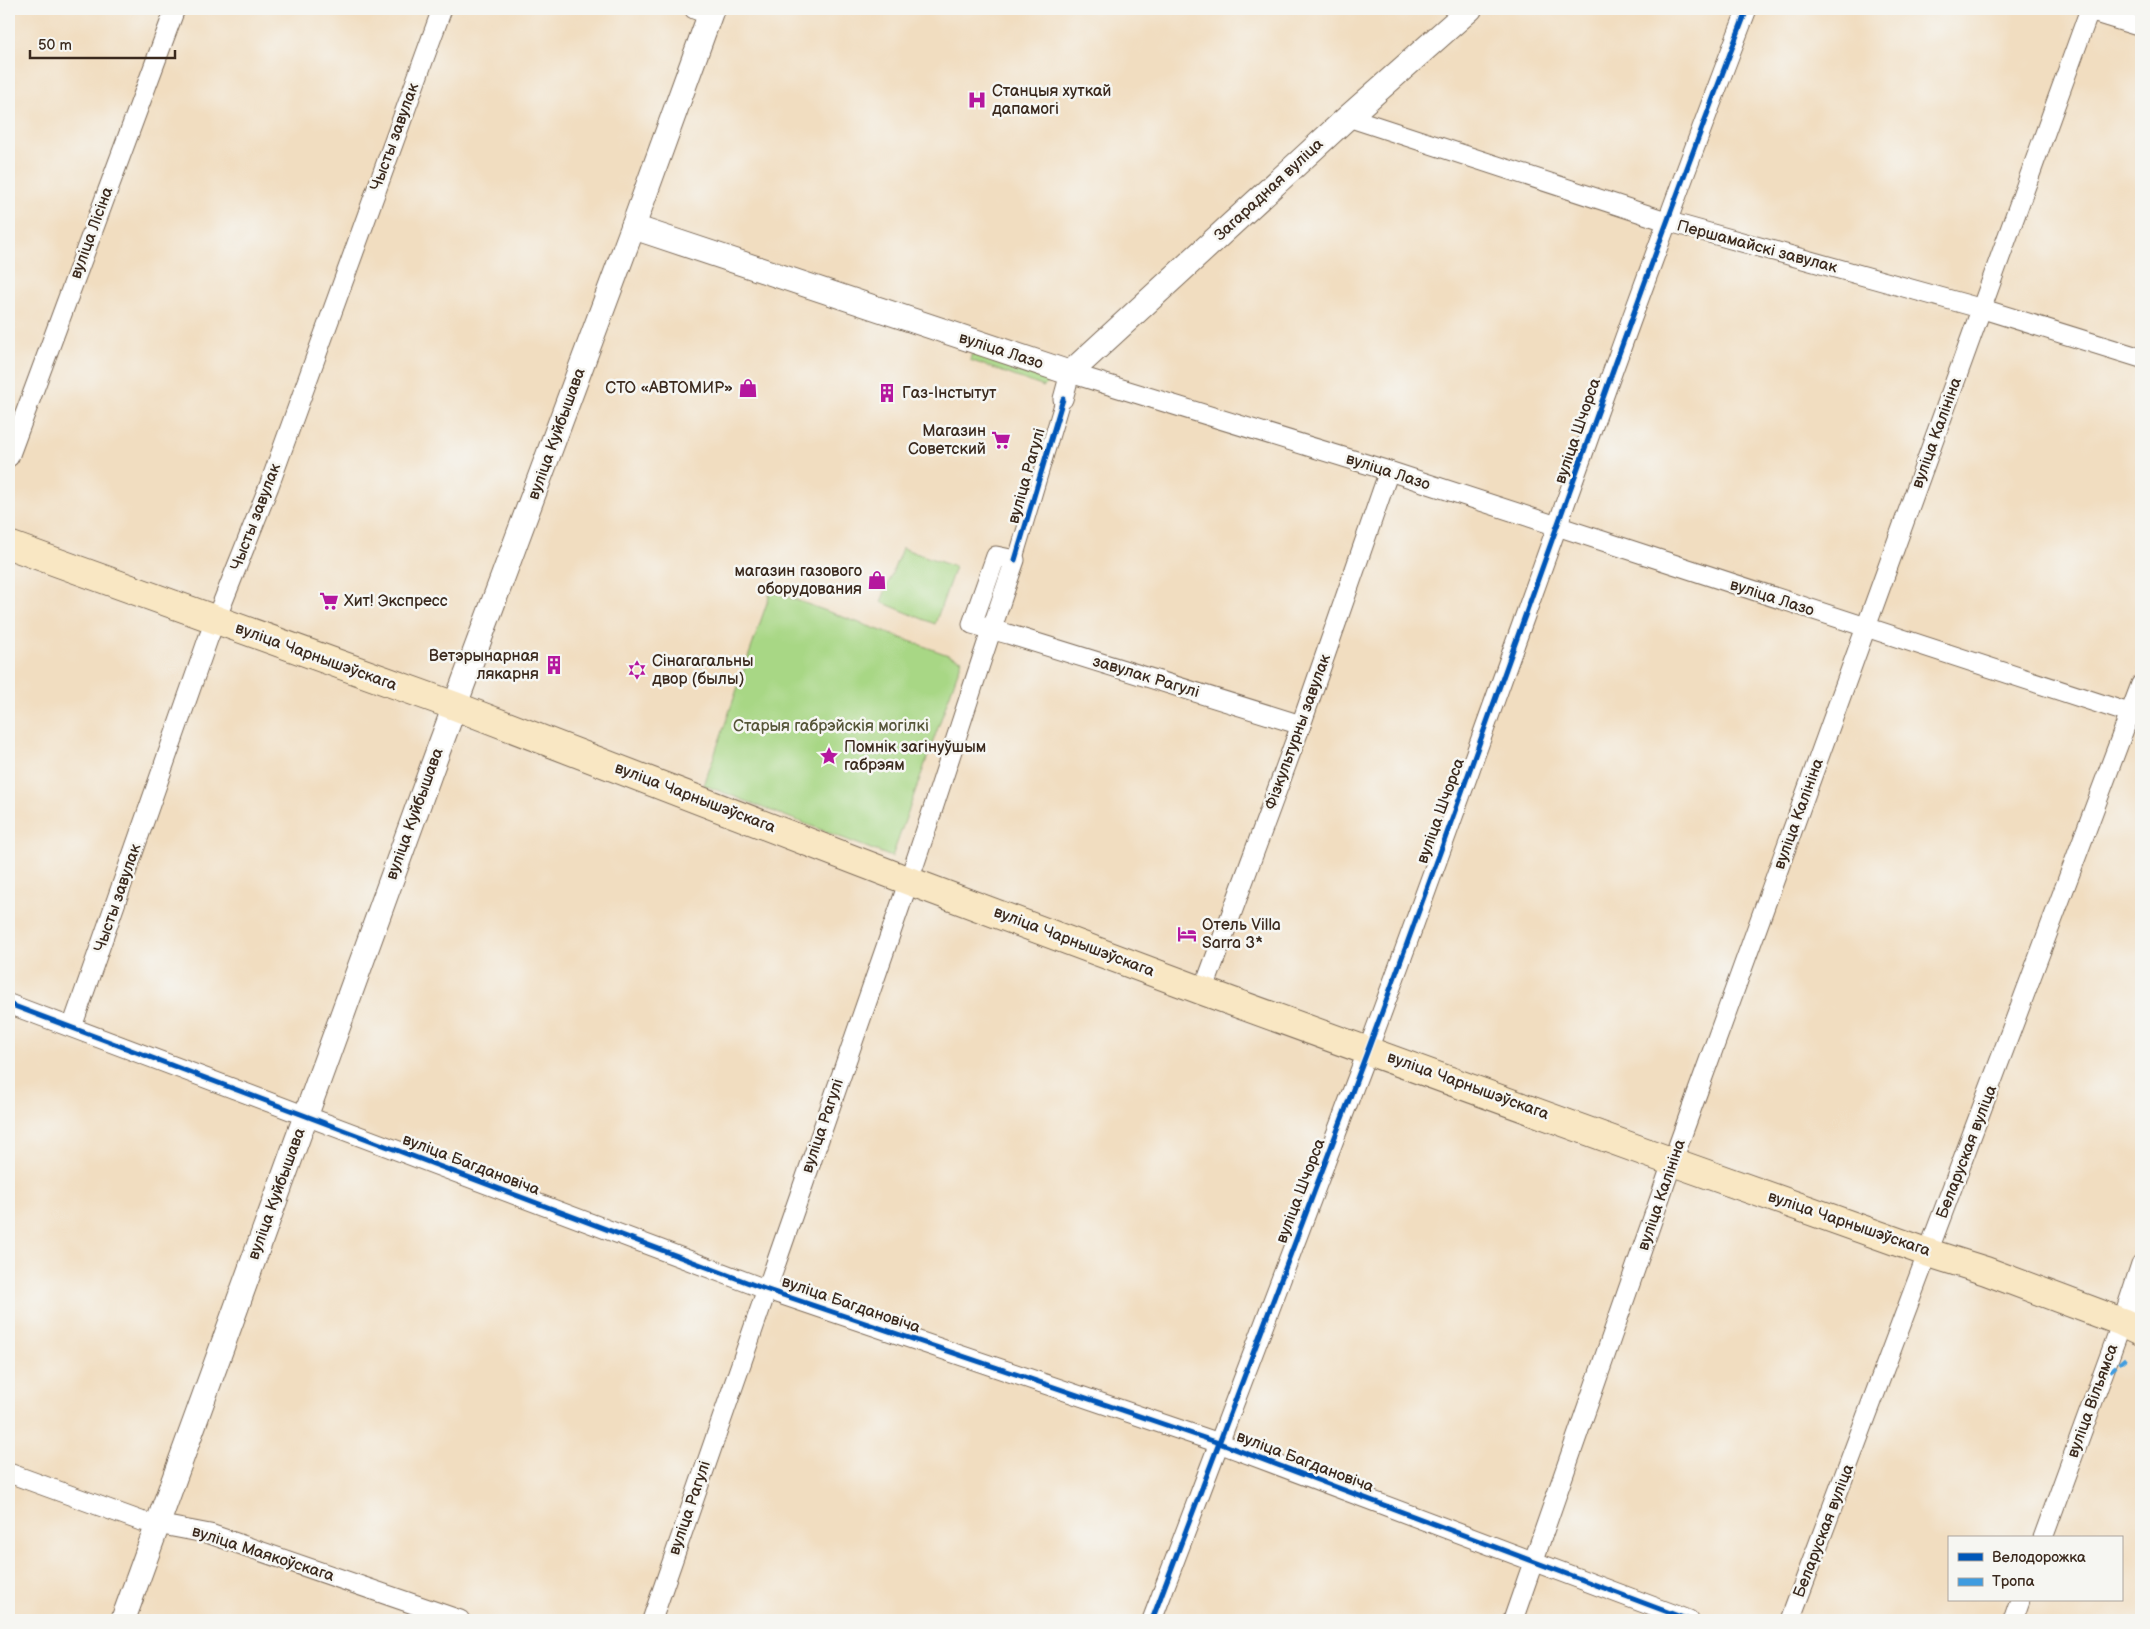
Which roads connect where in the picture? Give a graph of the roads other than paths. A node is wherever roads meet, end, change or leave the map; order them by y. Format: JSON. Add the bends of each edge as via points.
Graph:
{"nodes":[{"id":1,"x":175,"y":9,"type":"edge"},
{"id":2,"x":442,"y":9,"type":"edge"},
{"id":3,"x":1470,"y":9,"type":"edge"},
{"id":4,"x":1747,"y":9,"type":"edge"},
{"id":5,"x":2089,"y":10,"type":"edge"},
{"id":6,"x":705,"y":11,"type":"edge"},
{"id":7,"x":2141,"y":27,"type":"edge"},
{"id":8,"x":1348,"y":117,"type":"junction"},
{"id":9,"x":1666,"y":221,"type":"junction"},
{"id":10,"x":634,"y":227,"type":"junction"},
{"id":11,"x":1982,"y":309,"type":"junction"},
{"id":12,"x":2141,"y":358,"type":"edge"},
{"id":13,"x":1070,"y":373,"type":"junction"},
{"id":14,"x":1063,"y":399,"type":"joint"},
{"id":15,"x":9,"y":457,"type":"edge"},
{"id":16,"x":1388,"y":471,"type":"junction"},
{"id":17,"x":1557,"y":528,"type":"junction"},
{"id":18,"x":9,"y":545,"type":"edge"},
{"id":19,"x":1015,"y":560,"type":"joint"},
{"id":20,"x":215,"y":621,"type":"junction"},
{"id":21,"x":1866,"y":629,"type":"junction"},
{"id":22,"x":991,"y":630,"type":"junction"},
{"id":23,"x":2141,"y":684,"type":"edge"},
{"id":24,"x":455,"y":706,"type":"junction"},
{"id":25,"x":2136,"y":716,"type":"edge"},
{"id":26,"x":1301,"y":725,"type":"junction"},
{"id":27,"x":909,"y":880,"type":"junction"},
{"id":28,"x":1203,"y":990,"type":"junction"},
{"id":29,"x":9,"y":1004,"type":"edge"},
{"id":30,"x":72,"y":1027,"type":"junction"},
{"id":31,"x":1368,"y":1049,"type":"junction"},
{"id":32,"x":305,"y":1116,"type":"junction"},
{"id":33,"x":1673,"y":1162,"type":"junction"},
{"id":34,"x":1929,"y":1253,"type":"junction"},
{"id":35,"x":2141,"y":1264,"type":"edge"},
{"id":36,"x":765,"y":1289,"type":"junction"},
{"id":37,"x":2132,"y":1326,"type":"edge"},
{"id":38,"x":1219,"y":1442,"type":"junction"},
{"id":39,"x":9,"y":1473,"type":"edge"},
{"id":40,"x":159,"y":1523,"type":"junction"},
{"id":41,"x":2044,"y":1536,"type":"edge"},
{"id":42,"x":1534,"y":1562,"type":"junction"},
{"id":43,"x":2019,"y":1602,"type":"edge"},
{"id":44,"x":123,"y":1620,"type":"edge"},
{"id":45,"x":460,"y":1620,"type":"edge"},
{"id":46,"x":652,"y":1620,"type":"edge"},
{"id":47,"x":1152,"y":1620,"type":"edge"},
{"id":48,"x":1513,"y":1620,"type":"edge"},
{"id":49,"x":1689,"y":1620,"type":"edge"},
{"id":50,"x":1790,"y":1620,"type":"edge"},
{"id":51,"x":2012,"y":1620,"type":"edge"}],
"edges":[{"from":1,"to":15,"type":"street","name":"вуліца Лісіна"},
{"from":2,"to":20,"type":"street","name":"Чысты завулак","via":[[268,486]]},
{"from":3,"to":8,"type":"street","name":"Загарадная вуліца"},
{"from":4,"to":9,"type":"street","name":"вуліца Шчорса"},
{"from":5,"to":7,"type":"street"},
{"from":5,"to":11,"type":"street","name":"вуліца Калініна"},
{"from":6,"to":10,"type":"street","name":"вуліца Куйбышава"},
{"from":8,"to":9,"type":"street","name":"Першамайскі завулак"},
{"from":8,"to":13,"type":"street","name":"Загарадная вуліца"},
{"from":9,"to":11,"type":"street","name":"Першамайскі завулак"},
{"from":9,"to":17,"type":"street","name":"вуліца Шчорса"},
{"from":10,"to":13,"type":"street","name":"вуліца Лазо"},
{"from":10,"to":24,"type":"street","name":"вуліца Куйбышава"},
{"from":11,"to":12,"type":"street","name":"Першамайскі завулак"},
{"from":11,"to":21,"type":"street","name":"вуліца Калініна"},
{"from":13,"to":14,"type":"street","name":"вуліца Рагулі"},
{"from":13,"to":16,"type":"street","name":"вуліца Лазо"},
{"from":14,"to":19,"type":"street","name":"вуліца Рагулі"},
{"from":16,"to":17,"type":"street","name":"вуліца Лазо"},
{"from":16,"to":26,"type":"street","name":"Фізкультурны завулак"},
{"from":17,"to":21,"type":"street","name":"вуліца Лазо"},
{"from":17,"to":31,"type":"street","name":"вуліца Шчорса"},
{"from":18,"to":20,"type":"main road","name":"вуліца Чарнышэўскага"},
{"from":19,"to":22,"type":"street","name":"вуліца Рагулі"},
{"from":20,"to":24,"type":"main road","name":"вуліца Чарнышэўскага"},
{"from":20,"to":30,"type":"street","name":"Чысты завулак"},
{"from":21,"to":25,"type":"street","name":"вуліца Лазо"},
{"from":21,"to":33,"type":"street","name":"вуліца Калініна"},
{"from":22,"to":26,"type":"street","name":"завулак Рагулі"},
{"from":22,"to":27,"type":"street","name":"вуліца Рагулі"},
{"from":23,"to":25,"type":"street","name":"Беларуская вуліца"},
{"from":24,"to":27,"type":"main road","name":"вуліца Чарнышэўскага"},
{"from":24,"to":32,"type":"street","name":"вуліца Куйбышава"},
{"from":25,"to":34,"type":"street","name":"Беларуская вуліца"},
{"from":26,"to":28,"type":"street","name":"Фізкультурны завулак"},
{"from":27,"to":28,"type":"main road","name":"вуліца Чарнышэўскага"},
{"from":27,"to":36,"type":"street","name":"вуліца Рагулі"},
{"from":28,"to":31,"type":"main road","name":"вуліца Чарнышэўскага"},
{"from":29,"to":30,"type":"street","name":"вуліца Багдановіча"},
{"from":30,"to":32,"type":"street","name":"вуліца Багдановіча"},
{"from":31,"to":33,"type":"main road","name":"вуліца Чарнышэўскага"},
{"from":31,"to":38,"type":"street","name":"вуліца Шчорса"},
{"from":32,"to":36,"type":"street","name":"вуліца Багдановіча"},
{"from":32,"to":40,"type":"street","name":"вуліца Куйбышава"},
{"from":33,"to":34,"type":"main road","name":"вуліца Чарнышэўскага"},
{"from":33,"to":42,"type":"street","name":"вуліца Калініна"},
{"from":34,"to":37,"type":"main road","name":"вуліца Чарнышэўскага"},
{"from":34,"to":50,"type":"street","name":"Беларуская вуліца"},
{"from":35,"to":37,"type":"street","name":"вуліца Вільямса"},
{"from":36,"to":38,"type":"street","name":"вуліца Багдановіча"},
{"from":36,"to":46,"type":"street","name":"вуліца Рагулі"},
{"from":37,"to":41,"type":"street","name":"вуліца Вільямса"},
{"from":38,"to":42,"type":"street","name":"вуліца Багдановіча"},
{"from":38,"to":47,"type":"street","name":"вуліца Шчорса"},
{"from":39,"to":40,"type":"street","name":"вуліца Маякоўскага","via":[[141,1521]]},
{"from":40,"to":44,"type":"street","name":"вуліца Куйбышава"},
{"from":40,"to":45,"type":"street","name":"вуліца Маякоўскага","via":[[210,1534]]},
{"from":42,"to":48,"type":"street","name":"вуліца Калініна"},
{"from":42,"to":49,"type":"street","name":"вуліца Багдановіча"},
{"from":43,"to":51,"type":"street"}]}
